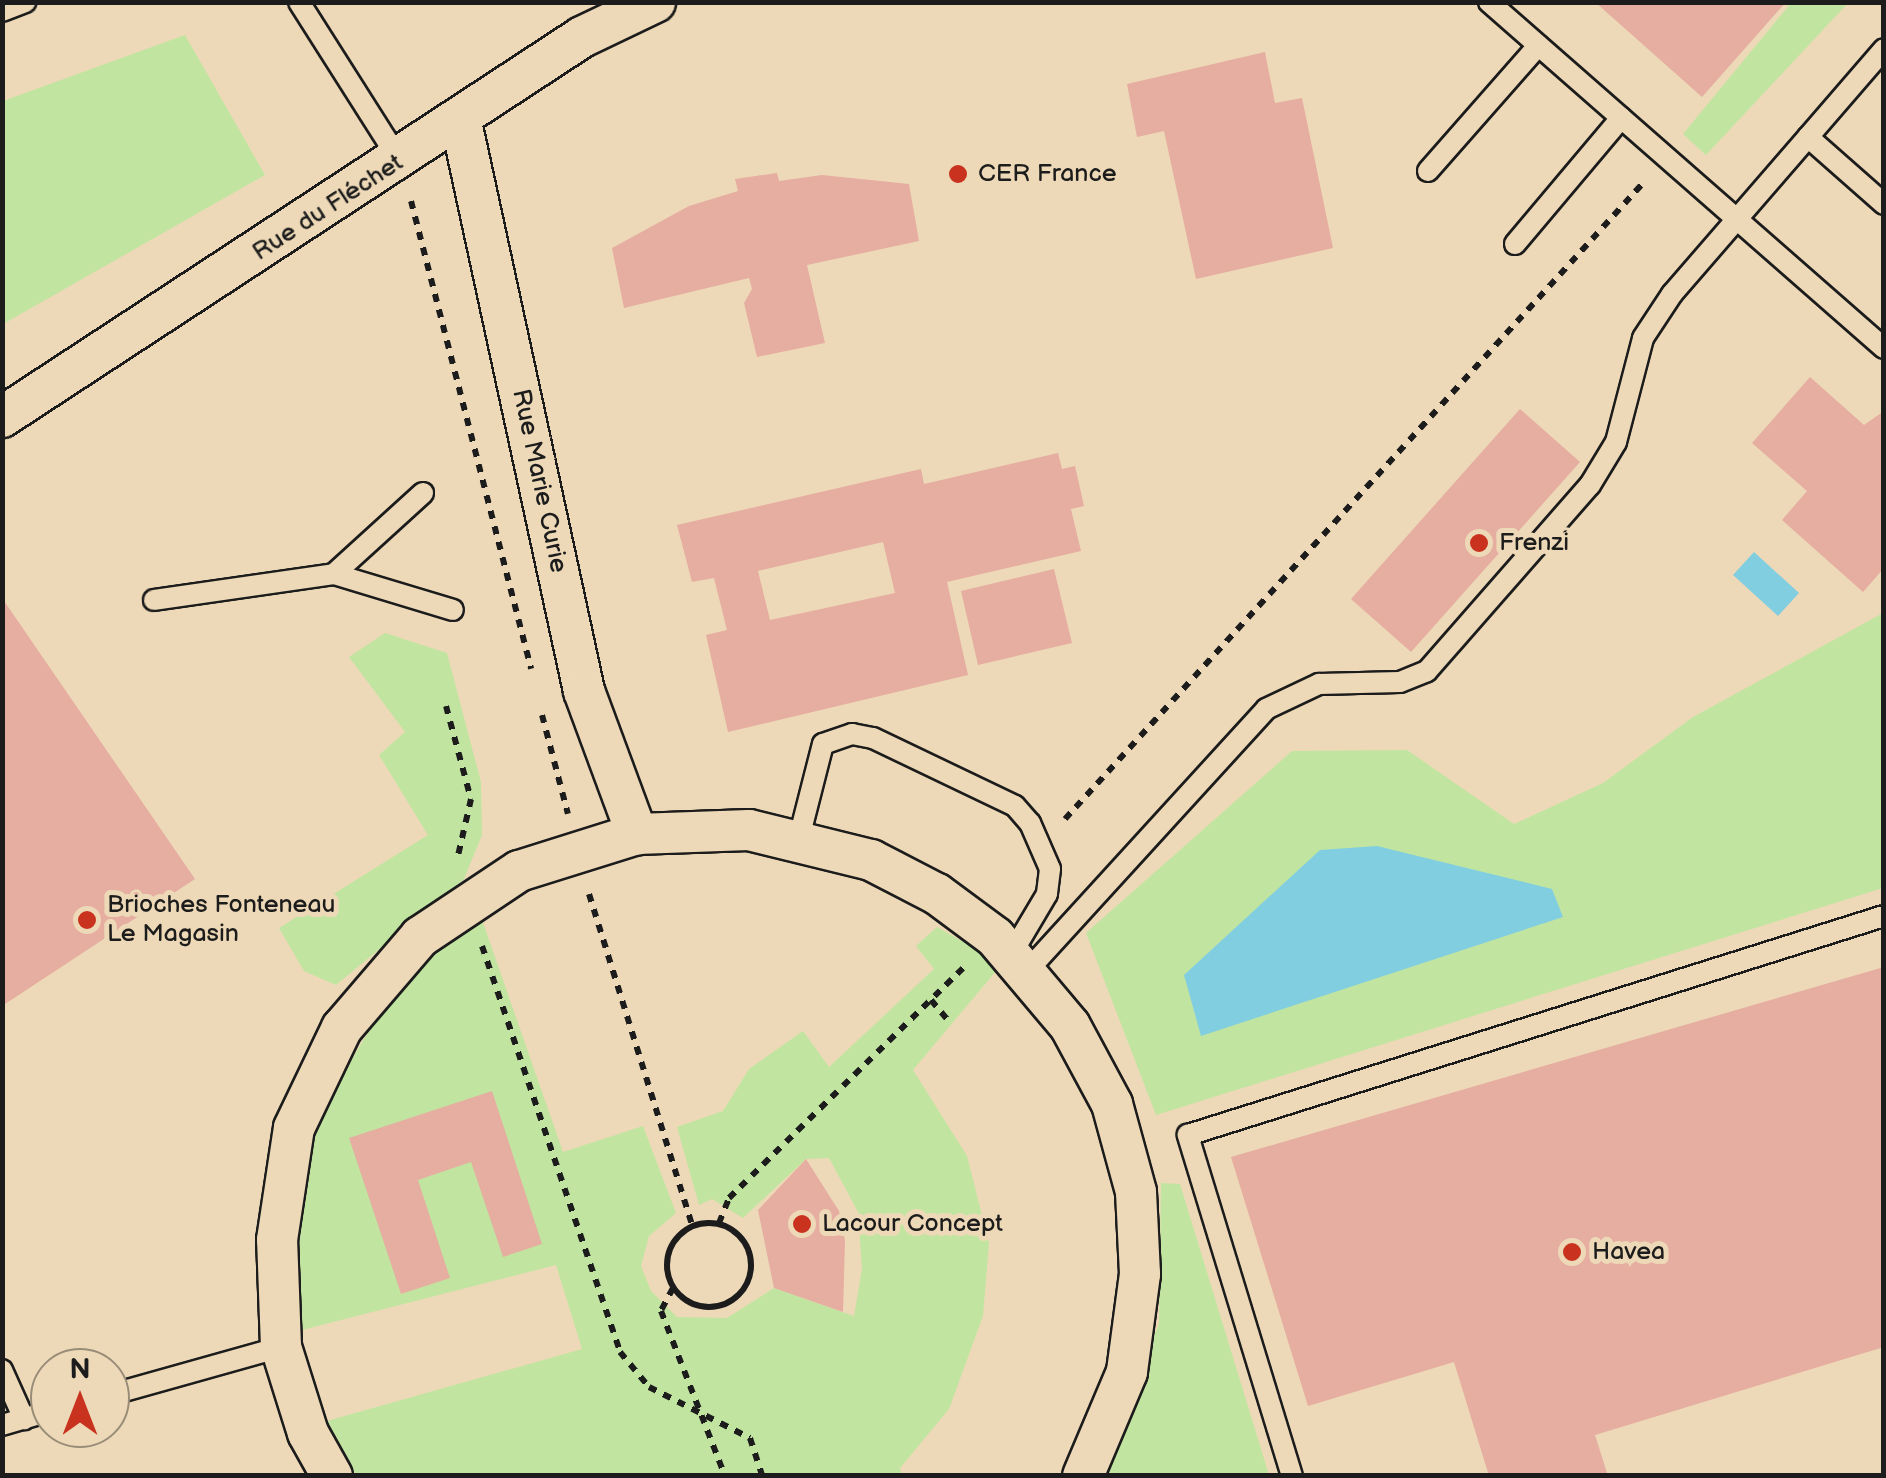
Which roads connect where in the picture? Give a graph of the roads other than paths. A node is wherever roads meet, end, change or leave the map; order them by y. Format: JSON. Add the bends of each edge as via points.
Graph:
{"nodes":[{"id":1,"x":25,"y":2,"type":"edge"},
{"id":2,"x":299,"y":2,"type":"edge"},
{"id":3,"x":655,"y":2,"type":"edge"},
{"id":4,"x":1497,"y":5,"type":"edge"},
{"id":5,"x":2,"y":10,"type":"edge"},
{"id":6,"x":1538,"y":46,"type":"junction"},
{"id":7,"x":1884,"y":49,"type":"edge"},
{"id":8,"x":1621,"y":118,"type":"junction"},
{"id":9,"x":461,"y":122,"type":"junction"},
{"id":10,"x":1808,"y":137,"type":"junction"},
{"id":11,"x":401,"y":161,"type":"junction"},
{"id":12,"x":1428,"y":171,"type":"dead end"},
{"id":13,"x":1884,"y":204,"type":"edge"},
{"id":14,"x":1738,"y":221,"type":"junction"},
{"id":15,"x":1514,"y":244,"type":"dead end"},
{"id":16,"x":1884,"y":348,"type":"edge"},
{"id":17,"x":2,"y":417,"type":"edge"},
{"id":18,"x":424,"y":493,"type":"dead end"},
{"id":19,"x":334,"y":574,"type":"junction"},
{"id":20,"x":154,"y":600,"type":"dead end"},
{"id":21,"x":454,"y":610,"type":"dead end"},
{"id":22,"x":637,"y":834,"type":"junction"},
{"id":23,"x":800,"y":838,"type":"junction"},
{"id":24,"x":1884,"y":916,"type":"edge"},
{"id":25,"x":1012,"y":953,"type":"junction"},
{"id":26,"x":281,"y":1347,"type":"junction"},
{"id":27,"x":2,"y":1370,"type":"edge"},
{"id":28,"x":130,"y":1389,"type":"edge"},
{"id":29,"x":30,"y":1417,"type":"edge"},
{"id":30,"x":24,"y":1419,"type":"junction"},
{"id":31,"x":2,"y":1424,"type":"edge"},
{"id":32,"x":332,"y":1476,"type":"edge"},
{"id":33,"x":1083,"y":1476,"type":"edge"},
{"id":34,"x":1292,"y":1476,"type":"edge"}],
"edges":[{"from":1,"to":5,"type":"lane"},
{"from":2,"to":11,"type":"lane"},
{"from":3,"to":9,"type":"street","name":"Rue du Fléchet","via":[[582,37]]},
{"from":4,"to":6,"type":"lane"},
{"from":6,"to":8,"type":"lane"},
{"from":6,"to":12,"type":"lane"},
{"from":7,"to":10,"type":"lane"},
{"from":8,"to":14,"type":"lane"},
{"from":8,"to":15,"type":"lane"},
{"from":9,"to":11,"type":"street","name":"Rue du Fléchet"},
{"from":9,"to":22,"type":"street","name":"Rue Marie Curie","via":[[584,690]]},
{"from":10,"to":13,"type":"lane"},
{"from":10,"to":14,"type":"lane"},
{"from":11,"to":17,"type":"street","name":"Rue du Fléchet"},
{"from":14,"to":16,"type":"lane"},
{"from":14,"to":25,"type":"lane","via":[[1672,294],[1643,338],[1616,442],[1590,484],[1427,671],[1400,682],[1319,684],[1266,709]]},
{"from":18,"to":19,"type":"lane"},
{"from":19,"to":20,"type":"lane"},
{"from":19,"to":21,"type":"lane"},
{"from":22,"to":23,"type":"street","via":[[749,830]]},
{"from":22,"to":26,"type":"street","via":[[548,860],[467,900],[378,980],[342,1028],[294,1128],[277,1240]]},
{"from":23,"to":25,"type":"street","via":[[871,860],[937,894]]},
{"from":23,"to":25,"type":"lane","via":[[823,744],[852,734],[1015,806],[1050,870],[1047,894]]},
{"from":24,"to":34,"type":"lane","via":[[1188,1135]]},
{"from":25,"to":33,"type":"street","via":[[1112,1104],[1136,1192],[1140,1274],[1128,1372]]},
{"from":26,"to":28,"type":"lane"},
{"from":26,"to":32,"type":"street","via":[[308,1432]]},
{"from":27,"to":30,"type":"lane"},
{"from":29,"to":30,"type":"lane"},
{"from":30,"to":31,"type":"lane"}]}
